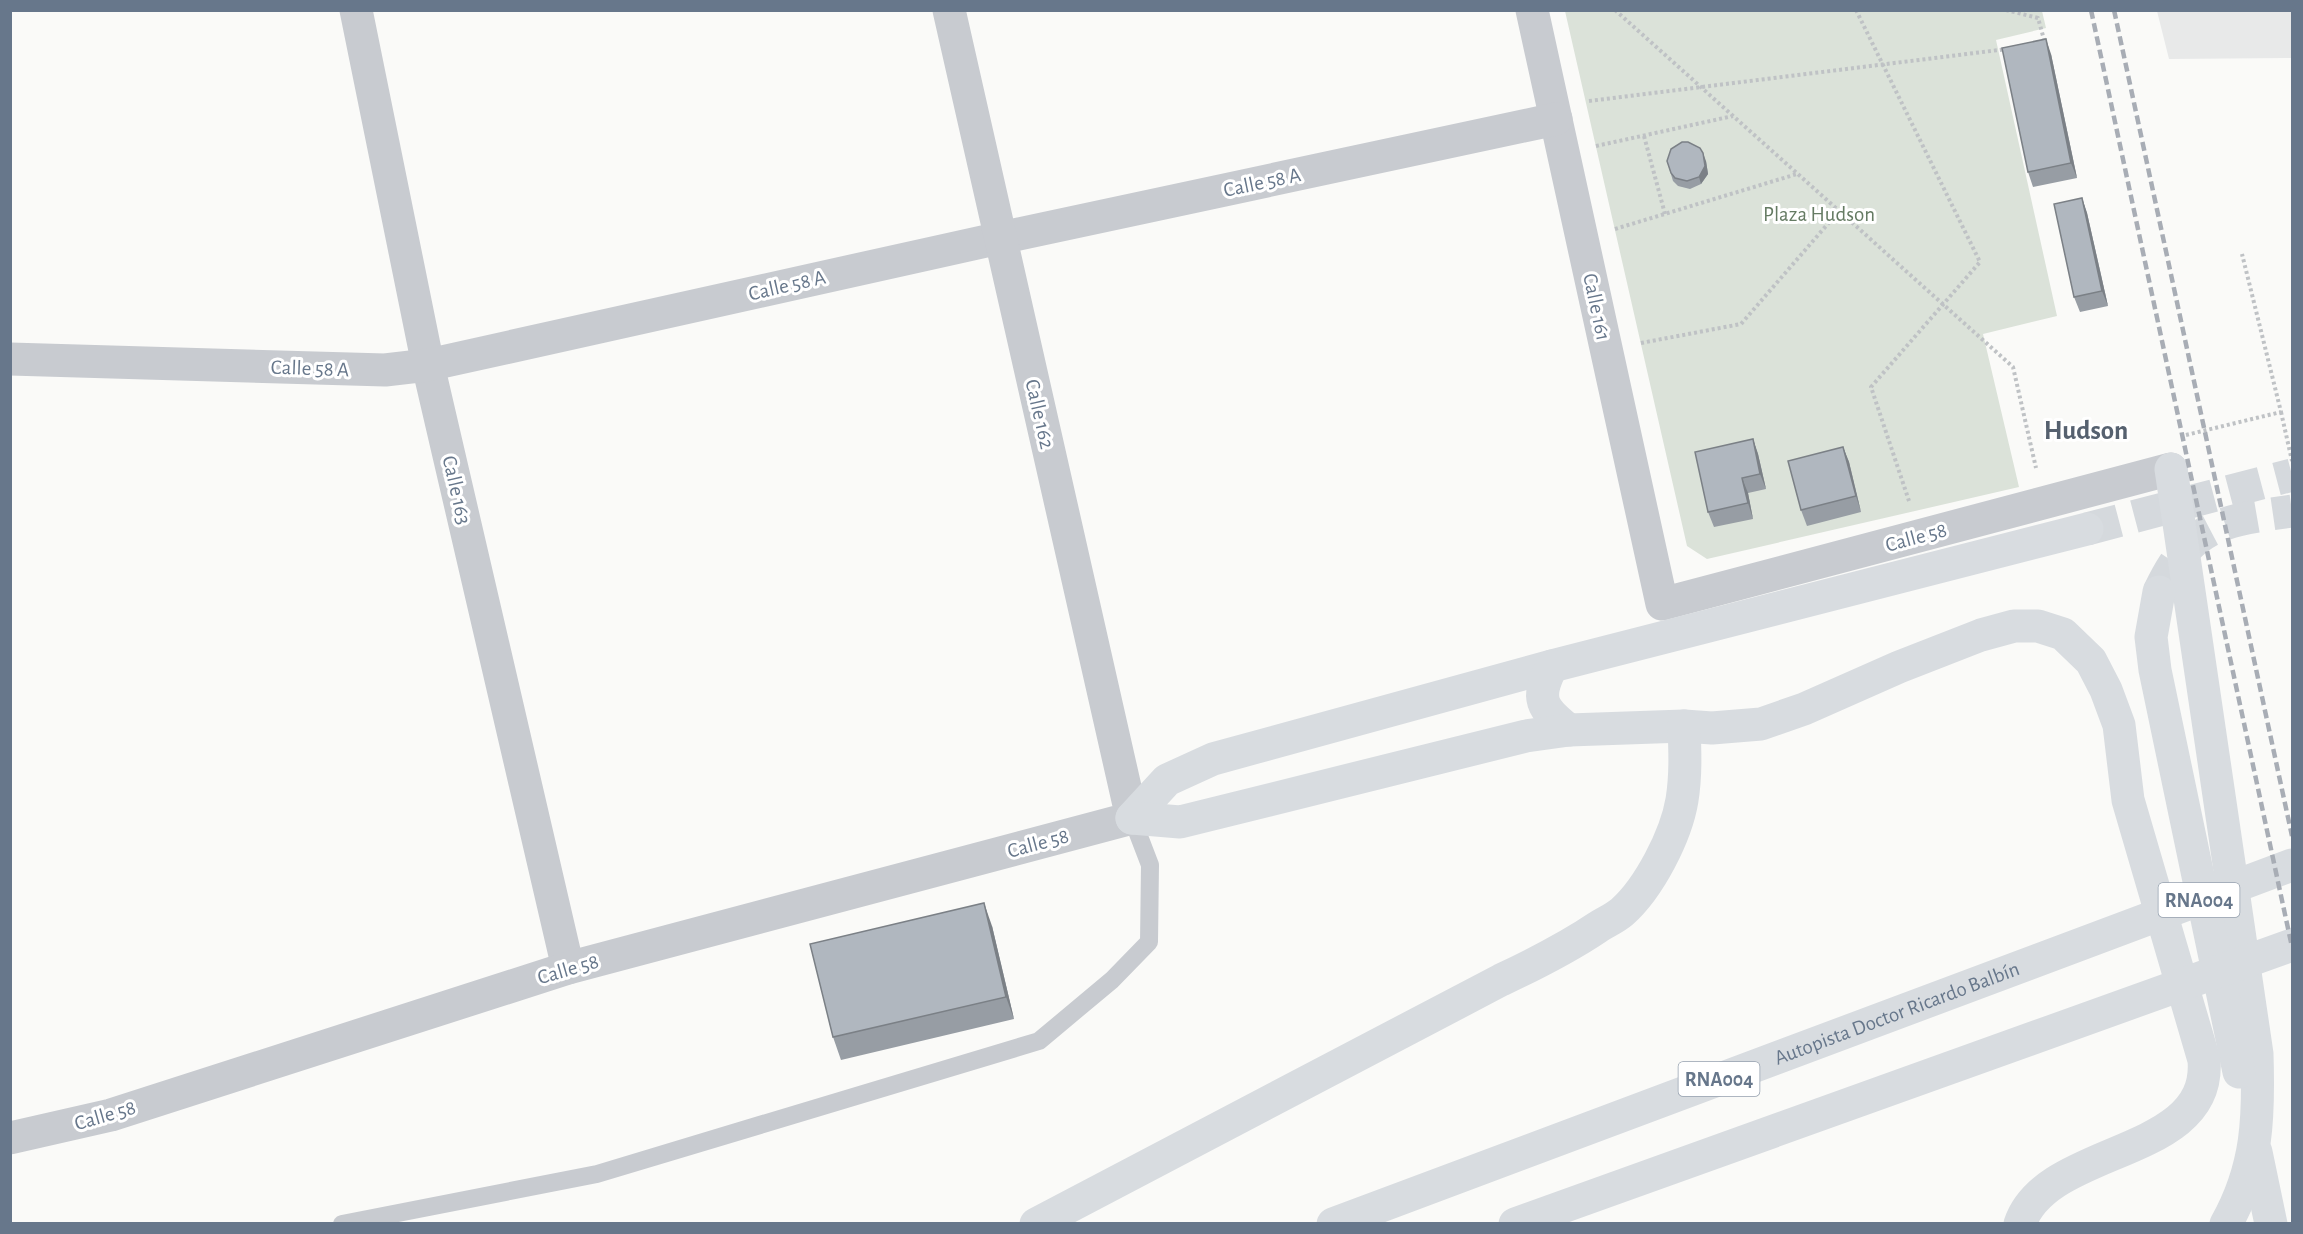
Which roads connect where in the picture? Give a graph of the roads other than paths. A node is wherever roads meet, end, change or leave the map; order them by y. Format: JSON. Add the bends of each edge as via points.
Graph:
{"nodes":[{"id":1,"x":356,"y":10,"type":"edge"},
{"id":2,"x":949,"y":10,"type":"edge"},
{"id":3,"x":1532,"y":10,"type":"edge"},
{"id":4,"x":1554,"y":112,"type":"junction"},
{"id":5,"x":1000,"y":238,"type":"junction"},
{"id":6,"x":10,"y":359,"type":"edge"},
{"id":7,"x":428,"y":365,"type":"junction"},
{"id":8,"x":2170,"y":469,"type":"joint"},
{"id":9,"x":2087,"y":529,"type":"tunnel mouth"},
{"id":10,"x":2159,"y":592,"type":"tunnel mouth"},
{"id":11,"x":1662,"y":604,"type":"joint"},
{"id":12,"x":1552,"y":666,"type":"junction"},
{"id":13,"x":1684,"y":726,"type":"junction"},
{"id":14,"x":1569,"y":730,"type":"junction"},
{"id":15,"x":1132,"y":818,"type":"junction"},
{"id":16,"x":2292,"y":866,"type":"edge"},
{"id":17,"x":2292,"y":945,"type":"edge"},
{"id":18,"x":568,"y":968,"type":"junction"},
{"id":19,"x":10,"y":1138,"type":"edge"},
{"id":20,"x":2255,"y":1148,"type":"junction"},
{"id":21,"x":342,"y":1224,"type":"edge"},
{"id":22,"x":1036,"y":1224,"type":"edge"},
{"id":23,"x":1333,"y":1224,"type":"edge"},
{"id":24,"x":1515,"y":1224,"type":"edge"},
{"id":25,"x":2020,"y":1224,"type":"edge"},
{"id":26,"x":2226,"y":1224,"type":"edge"},
{"id":27,"x":2271,"y":1224,"type":"edge"}],
"edges":[{"from":1,"to":7,"type":"street","name":"Calle 163"},
{"from":2,"to":5,"type":"street","name":"Calle 162"},
{"from":3,"to":4,"type":"street","name":"Calle 161"},
{"from":4,"to":5,"type":"street","name":"Calle 58 A"},
{"from":4,"to":11,"type":"street","name":"Calle 161"},
{"from":5,"to":7,"type":"street","name":"Calle 58 A"},
{"from":5,"to":15,"type":"street","name":"Calle 162"},
{"from":6,"to":7,"type":"street","name":"Calle 58 A","via":[[385,370]]},
{"from":7,"to":18,"type":"street","name":"Calle 163"},
{"from":8,"to":11,"type":"street","name":"Calle 58"},
{"from":8,"to":20,"type":"main road","via":[[2257,1054]]},
{"from":9,"to":12,"type":"main road"},
{"from":10,"to":20,"type":"main road","via":[[2151,637],[2155,670]]},
{"from":12,"to":14,"type":"main road","via":[[1542,684],[1543,702],[1551,716]]},
{"from":12,"to":15,"type":"main road","via":[[1213,759],[1167,780]]},
{"from":13,"to":14,"type":"main road"},
{"from":13,"to":22,"type":"main road","via":[[1682,802],[1653,870],[1621,912],[1556,954]]},
{"from":13,"to":25,"type":"main road","via":[[1761,724],[1981,635],[2014,626],[2038,626],[2063,634],[2091,661],[2119,725],[2128,800],[2205,1074],[2196,1101],[2169,1127],[2064,1178],[2024,1212]]},
{"from":14,"to":15,"type":"main road","via":[[1526,735],[1180,822]]},
{"from":15,"to":18,"type":"street","name":"Calle 58"},
{"from":15,"to":21,"type":"lane","via":[[1150,865],[1149,942],[1112,980],[1039,1041],[597,1174]]},
{"from":16,"to":23,"type":"main road","name":"Autopista Doctor Ricardo Balbín","number":"RNA004"},
{"from":17,"to":24,"type":"main road"},
{"from":18,"to":19,"type":"street","name":"Calle 58","via":[[111,1115]]},
{"from":20,"to":26,"type":"main road","via":[[2246,1184]]},
{"from":20,"to":27,"type":"main road"}]}
